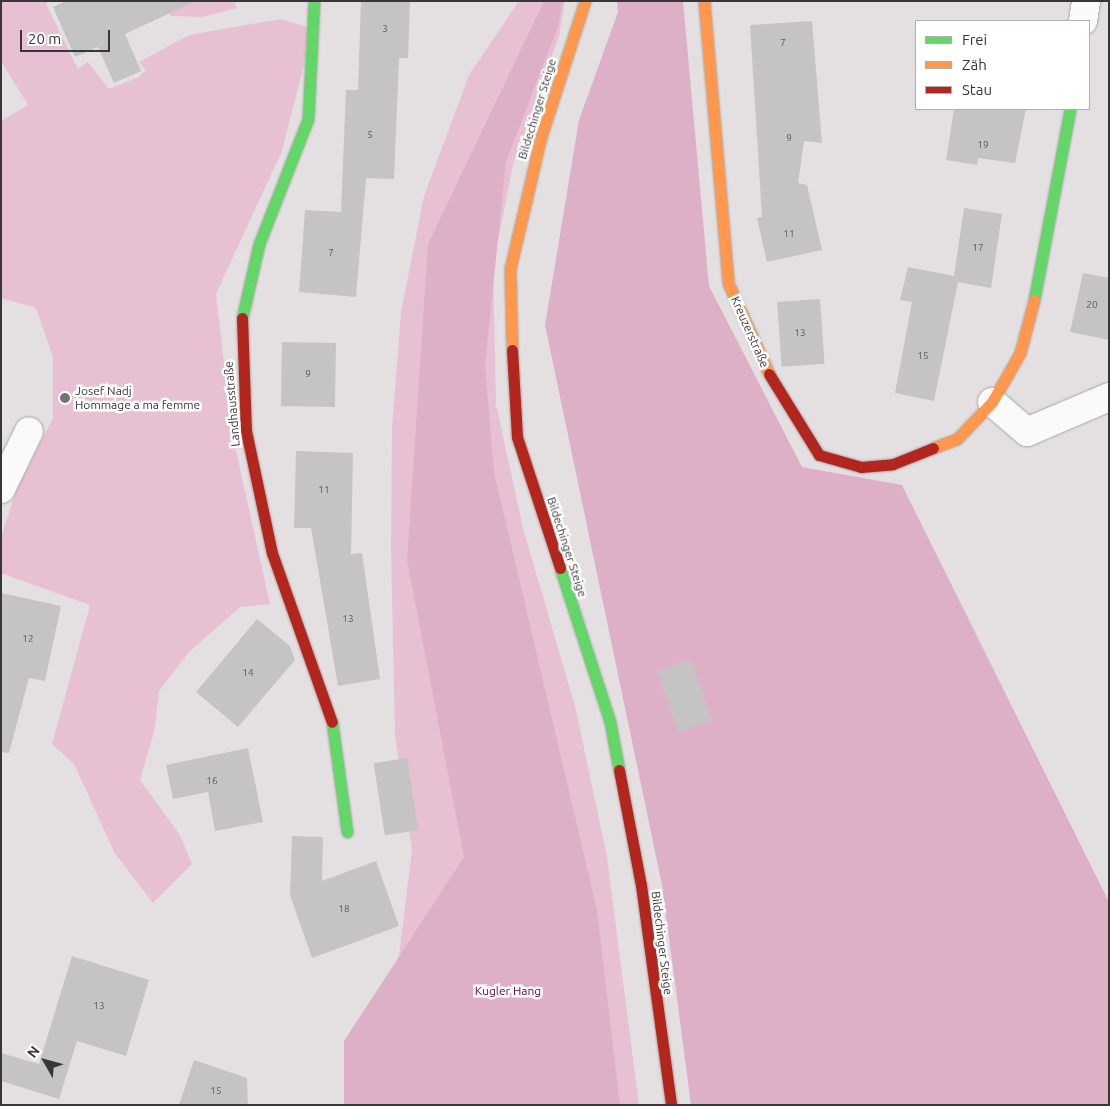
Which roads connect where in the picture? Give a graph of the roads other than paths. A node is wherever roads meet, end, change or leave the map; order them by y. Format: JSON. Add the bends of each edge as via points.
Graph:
{"nodes":[{"id":1,"x":314,"y":1,"type":"edge"},
{"id":2,"x":585,"y":1,"type":"edge"},
{"id":3,"x":704,"y":1,"type":"edge"},
{"id":4,"x":1086,"y":1,"type":"edge"},
{"id":5,"x":1083,"y":20,"type":"edge"},
{"id":6,"x":1070,"y":110,"type":"edge"},
{"id":7,"x":1109,"y":397,"type":"edge"},
{"id":8,"x":992,"y":402,"type":"junction"},
{"id":9,"x":30,"y":431,"type":"dead end"},
{"id":10,"x":1,"y":489,"type":"edge"},
{"id":11,"x":348,"y":832,"type":"dead end"},
{"id":12,"x":670,"y":1105,"type":"edge"}],
"edges":[{"from":1,"to":11,"type":"street","name":"Landhausstraße","via":[[308,119],[259,244],[240,327],[246,430],[272,553],[324,694],[336,736]]},
{"from":2,"to":12,"type":"street","name":"Bildechinger Steige","via":[[541,137],[510,269],[513,386],[517,437],[610,722],[641,885]]},
{"from":3,"to":8,"type":"street","name":"Kreuzerstraße","via":[[728,283],[762,363],[819,455],[861,467],[893,464],[957,439]]},
{"from":4,"to":5,"type":"street"},
{"from":6,"to":8,"type":"street","name":"Kreuzerstraße","via":[[1038,283],[1022,344]]},
{"from":7,"to":8,"type":"street","via":[[1027,432]]},
{"from":9,"to":10,"type":"street"}]}
